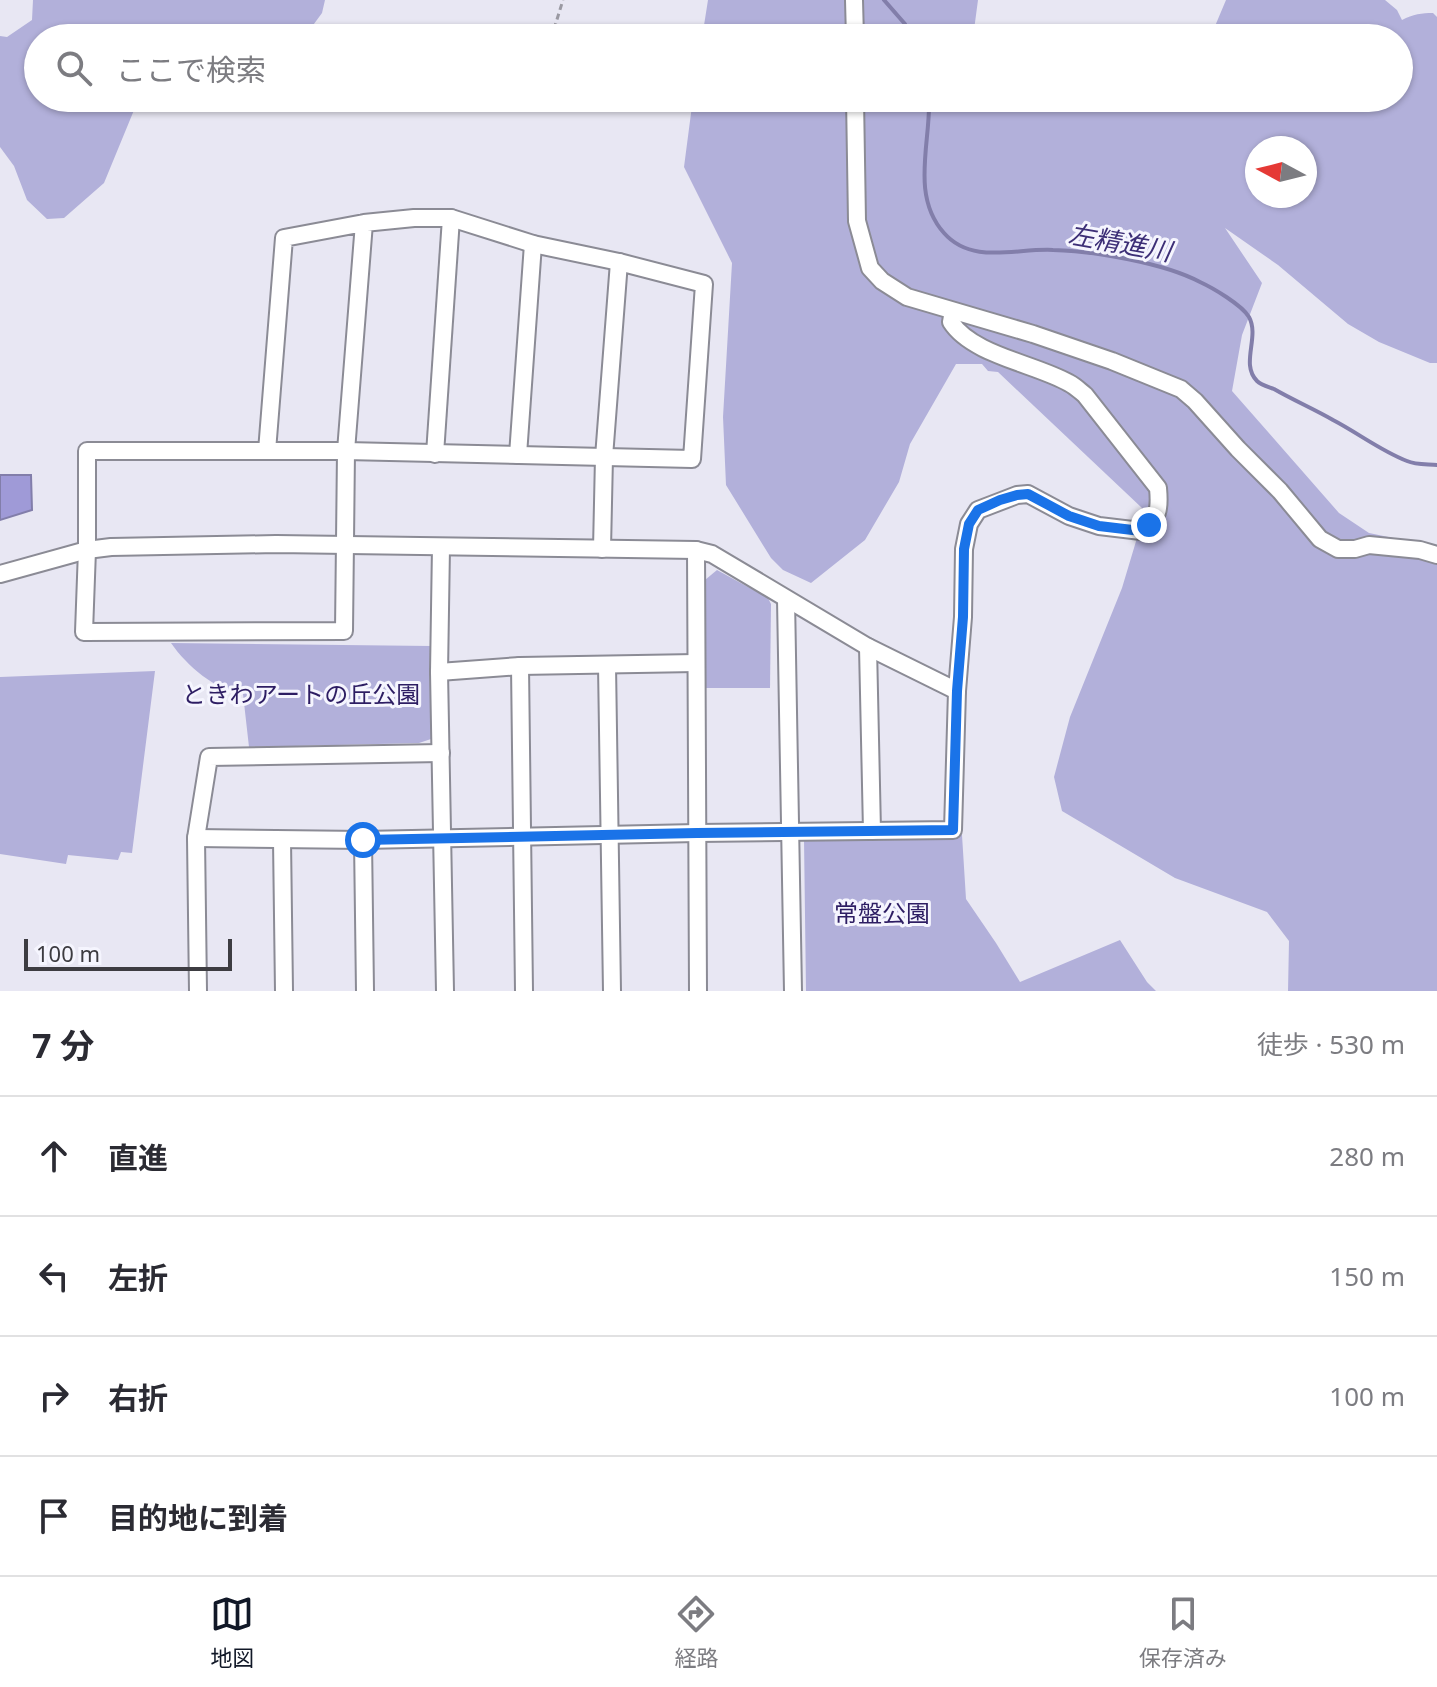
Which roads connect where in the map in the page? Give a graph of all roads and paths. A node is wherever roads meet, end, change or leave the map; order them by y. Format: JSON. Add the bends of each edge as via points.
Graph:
{"nodes":[{"id":1,"x":563,"y":0,"type":"edge"},
{"id":2,"x":854,"y":0,"type":"edge"},
{"id":3,"x":556,"y":24,"type":"edge"},
{"id":4,"x":855,"y":24,"type":"edge"},
{"id":5,"x":855,"y":112,"type":"edge"},
{"id":6,"x":451,"y":218,"type":"junction"},
{"id":7,"x":364,"y":223,"type":"junction"},
{"id":8,"x":533,"y":244,"type":"junction"},
{"id":9,"x":619,"y":262,"type":"junction"},
{"id":10,"x":953,"y":311,"type":"junction"},
{"id":11,"x":267,"y":451,"type":"junction"},
{"id":12,"x":346,"y":451,"type":"junction"},
{"id":13,"x":435,"y":454,"type":"junction"},
{"id":14,"x":518,"y":455,"type":"junction"},
{"id":15,"x":604,"y":457,"type":"junction"},
{"id":16,"x":344,"y":545,"type":"junction"},
{"id":17,"x":441,"y":547,"type":"junction"},
{"id":18,"x":602,"y":549,"type":"junction"},
{"id":19,"x":87,"y":550,"type":"junction"},
{"id":20,"x":696,"y":550,"type":"junction"},
{"id":21,"x":1437,"y":555,"type":"edge"},
{"id":22,"x":0,"y":574,"type":"edge"},
{"id":23,"x":786,"y":599,"type":"junction"},
{"id":24,"x":868,"y":647,"type":"junction"},
{"id":25,"x":696,"y":663,"type":"junction"},
{"id":26,"x":607,"y":665,"type":"junction"},
{"id":27,"x":520,"y":666,"type":"junction"},
{"id":28,"x":439,"y":672,"type":"junction"},
{"id":29,"x":957,"y":691,"type":"junction"},
{"id":30,"x":441,"y":753,"type":"junction"},
{"id":31,"x":790,"y":831,"type":"junction"},
{"id":32,"x":872,"y":831,"type":"junction"},
{"id":33,"x":697,"y":833,"type":"junction"},
{"id":34,"x":610,"y":834,"type":"junction"},
{"id":35,"x":521,"y":836,"type":"junction"},
{"id":36,"x":196,"y":838,"type":"junction"},
{"id":37,"x":443,"y":838,"type":"junction"},
{"id":38,"x":282,"y":840,"type":"junction"},
{"id":39,"x":363,"y":840,"type":"junction"},
{"id":40,"x":198,"y":991,"type":"edge"},
{"id":41,"x":284,"y":991,"type":"edge"},
{"id":42,"x":365,"y":991,"type":"edge"},
{"id":43,"x":445,"y":991,"type":"edge"},
{"id":44,"x":524,"y":991,"type":"edge"},
{"id":45,"x":612,"y":991,"type":"edge"},
{"id":46,"x":698,"y":991,"type":"edge"},
{"id":47,"x":793,"y":991,"type":"edge"}],
"edges":[{"from":1,"to":3,"type":"path"},
{"from":2,"to":4,"type":"street"},
{"from":5,"to":10,"type":"street","via":[[857,221],[870,268],[907,297]]},
{"from":6,"to":7,"type":"street"},
{"from":6,"to":8,"type":"street"},
{"from":6,"to":13,"type":"street"},
{"from":7,"to":11,"type":"street","via":[[284,238]]},
{"from":7,"to":12,"type":"street"},
{"from":8,"to":9,"type":"street"},
{"from":8,"to":14,"type":"street"},
{"from":9,"to":15,"type":"street"},
{"from":9,"to":15,"type":"street","via":[[704,284],[692,459]]},
{"from":10,"to":21,"type":"street","via":[[1033,334],[1181,389],[1320,539],[1338,549],[1369,545]]},
{"from":10,"to":29,"type":"street","via":[[951,322],[957,331],[976,344],[1070,383],[1085,395],[1158,488],[1159,500],[1156,517],[1141,531],[1099,526],[1028,494],[978,510],[964,549]]},
{"from":11,"to":12,"type":"street"},
{"from":11,"to":19,"type":"street","via":[[87,451]]},
{"from":12,"to":13,"type":"street"},
{"from":12,"to":16,"type":"street"},
{"from":13,"to":14,"type":"street"},
{"from":14,"to":15,"type":"street"},
{"from":15,"to":18,"type":"street"},
{"from":16,"to":17,"type":"street"},
{"from":16,"to":19,"type":"street"},
{"from":16,"to":19,"type":"street","via":[[344,631],[84,632]]},
{"from":17,"to":18,"type":"street"},
{"from":17,"to":28,"type":"street"},
{"from":18,"to":20,"type":"street"},
{"from":19,"to":22,"type":"street"},
{"from":20,"to":23,"type":"street","via":[[712,554]]},
{"from":20,"to":25,"type":"street"},
{"from":23,"to":24,"type":"street"},
{"from":23,"to":31,"type":"street"},
{"from":24,"to":29,"type":"street"},
{"from":24,"to":32,"type":"street"},
{"from":25,"to":26,"type":"street"},
{"from":25,"to":33,"type":"street"},
{"from":26,"to":27,"type":"street"},
{"from":26,"to":34,"type":"street"},
{"from":27,"to":28,"type":"street"},
{"from":27,"to":35,"type":"street"},
{"from":28,"to":30,"type":"street"},
{"from":29,"to":32,"type":"street","via":[[953,830]]},
{"from":30,"to":36,"type":"street","via":[[209,757]]},
{"from":30,"to":37,"type":"street"},
{"from":31,"to":32,"type":"street"},
{"from":31,"to":33,"type":"street"},
{"from":31,"to":47,"type":"street"},
{"from":33,"to":34,"type":"street"},
{"from":33,"to":46,"type":"street"},
{"from":34,"to":35,"type":"street"},
{"from":34,"to":45,"type":"street"},
{"from":35,"to":37,"type":"street"},
{"from":35,"to":44,"type":"street"},
{"from":36,"to":38,"type":"street"},
{"from":36,"to":40,"type":"street"},
{"from":37,"to":39,"type":"street"},
{"from":37,"to":43,"type":"street"},
{"from":38,"to":39,"type":"street"},
{"from":38,"to":41,"type":"street"},
{"from":39,"to":42,"type":"street"}]}
